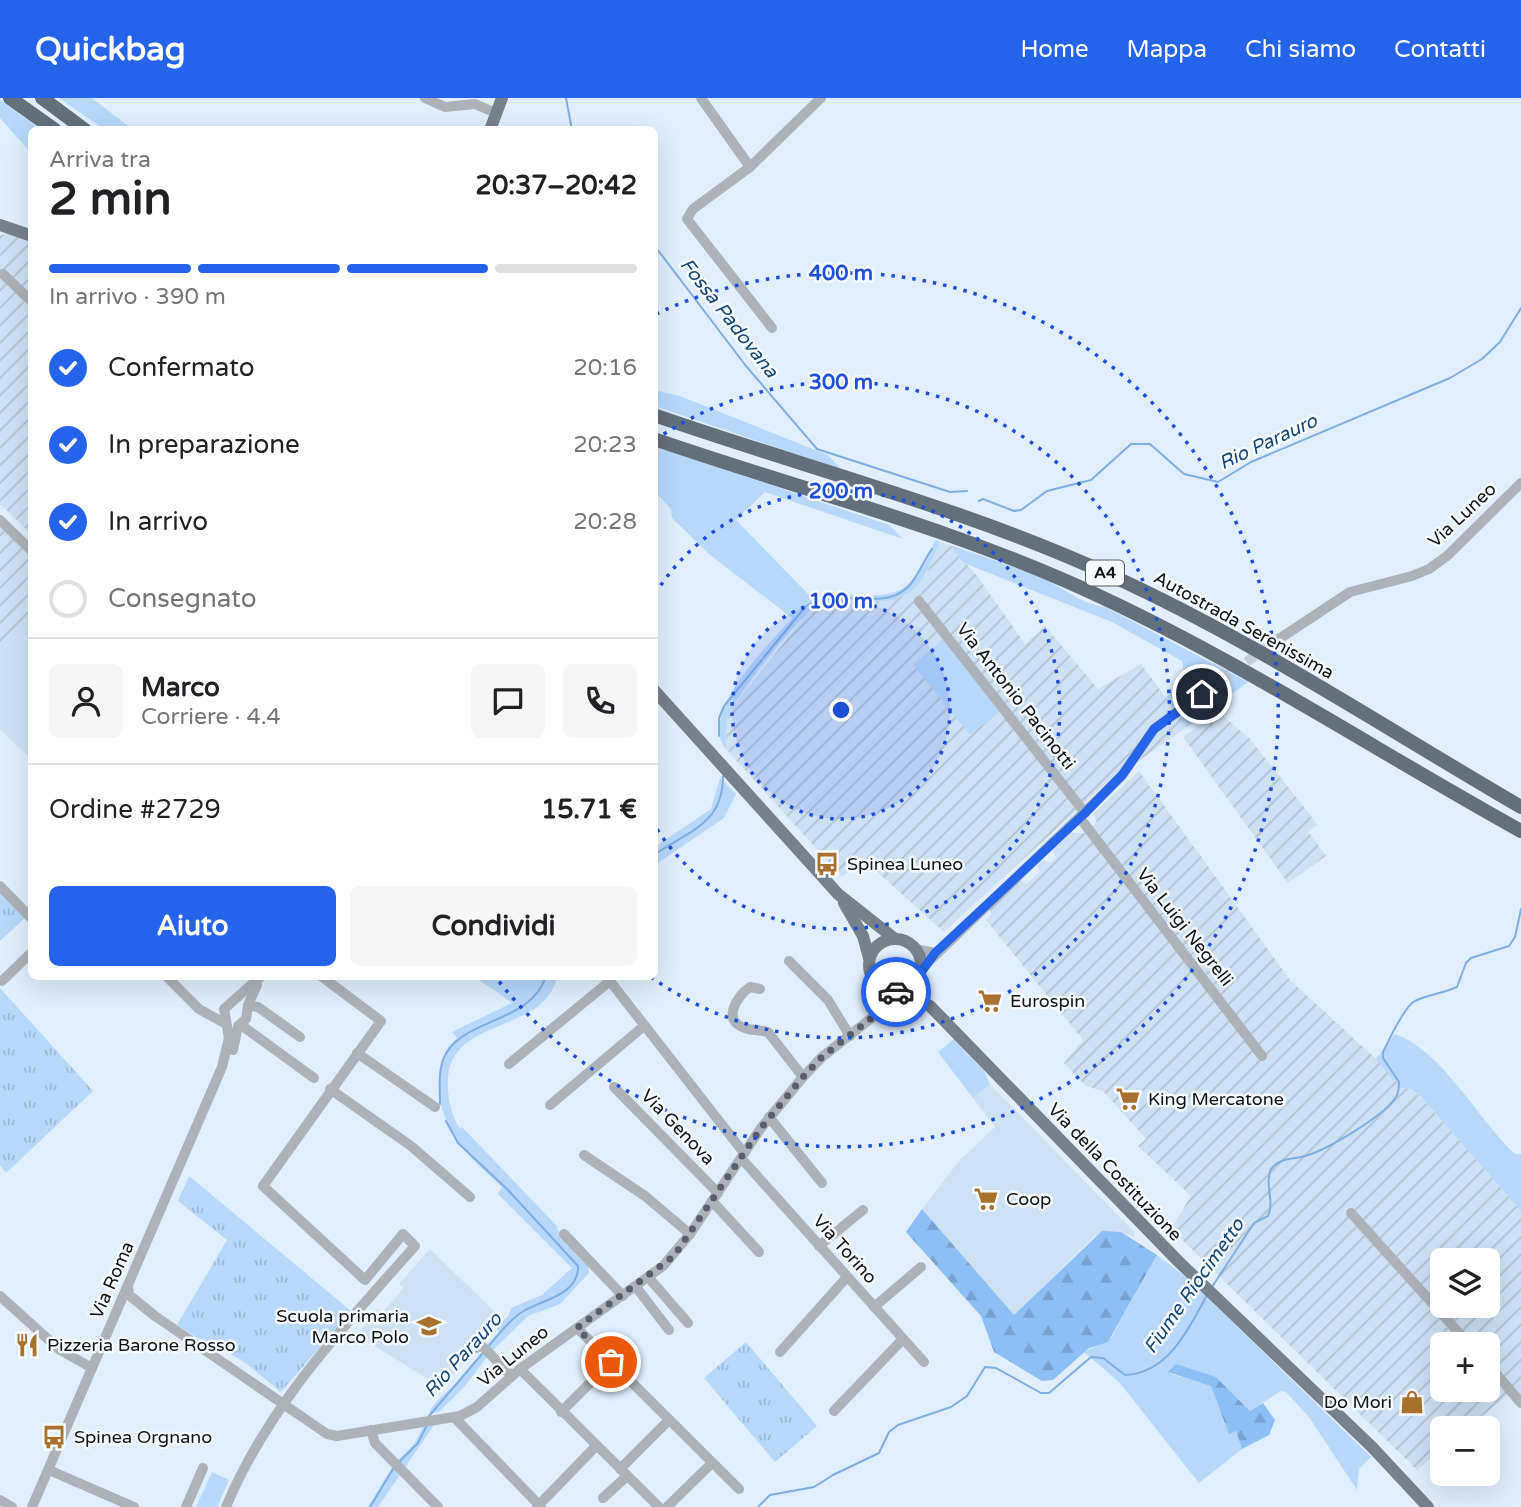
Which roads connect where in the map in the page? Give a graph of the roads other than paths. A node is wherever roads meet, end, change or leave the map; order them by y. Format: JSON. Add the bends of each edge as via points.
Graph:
{"nodes":[{"id":1,"x":10,"y":98,"type":"edge"},
{"id":2,"x":42,"y":98,"type":"edge"},
{"id":3,"x":425,"y":98,"type":"edge"},
{"id":4,"x":502,"y":98,"type":"edge"},
{"id":5,"x":701,"y":98,"type":"edge"},
{"id":6,"x":821,"y":98,"type":"edge"},
{"id":7,"x":496,"y":113,"type":"junction"},
{"id":8,"x":49,"y":126,"type":"edge"},
{"id":9,"x":80,"y":126,"type":"edge"},
{"id":10,"x":491,"y":126,"type":"edge"},
{"id":11,"x":750,"y":167,"type":"junction"},
{"id":12,"x":0,"y":226,"type":"edge"},
{"id":13,"x":28,"y":235,"type":"edge"},
{"id":14,"x":3,"y":274,"type":"dead end"},
{"id":15,"x":28,"y":298,"type":"edge"},
{"id":16,"x":772,"y":328,"type":"dead end"},
{"id":17,"x":658,"y":416,"type":"edge"},
{"id":18,"x":658,"y":440,"type":"edge"},
{"id":19,"x":1521,"y":483,"type":"edge"},
{"id":20,"x":0,"y":520,"type":"edge"},
{"id":21,"x":28,"y":547,"type":"edge"},
{"id":22,"x":919,"y":601,"type":"dead end"},
{"id":23,"x":1276,"y":641,"type":"tunnel mouth"},
{"id":24,"x":1222,"y":679,"type":"tunnel mouth"},
{"id":25,"x":658,"y":694,"type":"edge"},
{"id":26,"x":1521,"y":807,"type":"edge"},
{"id":27,"x":1082,"y":816,"type":"junction"},
{"id":28,"x":1521,"y":831,"type":"edge"},
{"id":29,"x":0,"y":886,"type":"edge"},
{"id":30,"x":838,"y":894,"type":"junction"},
{"id":31,"x":20,"y":907,"type":"junction"},
{"id":32,"x":28,"y":915,"type":"edge"},
{"id":33,"x":28,"y":923,"type":"edge"},
{"id":34,"x":895,"y":939,"type":"junction"},
{"id":35,"x":915,"y":949,"type":"junction"},
{"id":36,"x":935,"y":953,"type":"junction"},
{"id":37,"x":28,"y":956,"type":"edge"},
{"id":38,"x":869,"y":958,"type":"junction"},
{"id":39,"x":789,"y":961,"type":"dead end"},
{"id":40,"x":920,"y":972,"type":"junction"},
{"id":41,"x":170,"y":980,"type":"edge"},
{"id":42,"x":256,"y":980,"type":"edge"},
{"id":43,"x":258,"y":980,"type":"edge"},
{"id":44,"x":326,"y":980,"type":"edge"},
{"id":45,"x":607,"y":980,"type":"edge"},
{"id":46,"x":609,"y":980,"type":"edge"},
{"id":47,"x":2,"y":981,"type":"edge"},
{"id":48,"x":882,"y":988,"type":"junction"},
{"id":49,"x":760,"y":989,"type":"dead end"},
{"id":50,"x":899,"y":991,"type":"junction"},
{"id":51,"x":235,"y":999,"type":"junction"},
{"id":52,"x":248,"y":1005,"type":"junction"},
{"id":53,"x":930,"y":1006,"type":"junction"},
{"id":54,"x":218,"y":1011,"type":"junction"},
{"id":55,"x":876,"y":1014,"type":"junction"},
{"id":56,"x":233,"y":1025,"type":"junction"},
{"id":57,"x":644,"y":1026,"type":"junction"},
{"id":58,"x":850,"y":1036,"type":"junction"},
{"id":59,"x":300,"y":1037,"type":"dead end"},
{"id":60,"x":356,"y":1053,"type":"junction"},
{"id":61,"x":1262,"y":1056,"type":"dead end"},
{"id":62,"x":509,"y":1064,"type":"dead end"},
{"id":63,"x":803,"y":1077,"type":"junction"},
{"id":64,"x":314,"y":1078,"type":"dead end"},
{"id":65,"x":614,"y":1087,"type":"dead end"},
{"id":66,"x":330,"y":1090,"type":"junction"},
{"id":67,"x":550,"y":1105,"type":"dead end"},
{"id":68,"x":435,"y":1107,"type":"dead end"},
{"id":69,"x":769,"y":1117,"type":"junction"},
{"id":70,"x":584,"y":1155,"type":"dead end"},
{"id":71,"x":742,"y":1156,"type":"junction"},
{"id":72,"x":822,"y":1183,"type":"dead end"},
{"id":73,"x":470,"y":1197,"type":"dead end"},
{"id":74,"x":715,"y":1197,"type":"junction"},
{"id":75,"x":863,"y":1210,"type":"dead end"},
{"id":76,"x":1351,"y":1213,"type":"dead end"},
{"id":77,"x":564,"y":1234,"type":"dead end"},
{"id":78,"x":690,"y":1234,"type":"junction"},
{"id":79,"x":819,"y":1246,"type":"junction"},
{"id":80,"x":759,"y":1252,"type":"dead end"},
{"id":81,"x":920,"y":1267,"type":"dead end"},
{"id":82,"x":648,"y":1277,"type":"junction"},
{"id":83,"x":847,"y":1277,"type":"junction"},
{"id":84,"x":365,"y":1280,"type":"junction"},
{"id":85,"x":128,"y":1287,"type":"junction"},
{"id":86,"x":636,"y":1287,"type":"junction"},
{"id":87,"x":375,"y":1290,"type":"junction"},
{"id":88,"x":0,"y":1296,"type":"edge"},
{"id":89,"x":623,"y":1296,"type":"junction"},
{"id":90,"x":122,"y":1302,"type":"junction"},
{"id":91,"x":874,"y":1307,"type":"junction"},
{"id":92,"x":155,"y":1316,"type":"junction"},
{"id":93,"x":688,"y":1323,"type":"dead end"},
{"id":94,"x":577,"y":1328,"type":"junction"},
{"id":95,"x":669,"y":1330,"type":"dead end"},
{"id":96,"x":1458,"y":1332,"type":"edge"},
{"id":97,"x":903,"y":1339,"type":"junction"},
{"id":98,"x":469,"y":1350,"type":"dead end"},
{"id":99,"x":780,"y":1352,"type":"dead end"},
{"id":100,"x":611,"y":1362,"type":"junction"},
{"id":101,"x":924,"y":1362,"type":"dead end"},
{"id":102,"x":92,"y":1368,"type":"junction"},
{"id":103,"x":516,"y":1373,"type":"junction"},
{"id":104,"x":1500,"y":1378,"type":"edge"},
{"id":105,"x":1521,"y":1403,"type":"edge"},
{"id":106,"x":281,"y":1404,"type":"junction"},
{"id":107,"x":834,"y":1411,"type":"dead end"},
{"id":108,"x":561,"y":1412,"type":"junction"},
{"id":109,"x":454,"y":1417,"type":"junction"},
{"id":110,"x":669,"y":1420,"type":"junction"},
{"id":111,"x":371,"y":1430,"type":"junction"},
{"id":112,"x":596,"y":1446,"type":"junction"},
{"id":113,"x":712,"y":1463,"type":"junction"},
{"id":114,"x":203,"y":1468,"type":"dead end"},
{"id":115,"x":49,"y":1470,"type":"junction"},
{"id":116,"x":623,"y":1473,"type":"junction"},
{"id":117,"x":739,"y":1489,"type":"dead end"},
{"id":118,"x":603,"y":1498,"type":"dead end"},
{"id":119,"x":0,"y":1500,"type":"edge"},
{"id":120,"x":539,"y":1506,"type":"edge"},
{"id":121,"x":659,"y":1506,"type":"edge"},
{"id":122,"x":12,"y":1507,"type":"edge"},
{"id":123,"x":33,"y":1507,"type":"edge"},
{"id":124,"x":134,"y":1507,"type":"edge"},
{"id":125,"x":186,"y":1507,"type":"edge"},
{"id":126,"x":226,"y":1507,"type":"edge"},
{"id":127,"x":438,"y":1507,"type":"edge"},
{"id":128,"x":1428,"y":1507,"type":"edge"}],
"edges":[{"from":1,"to":8,"type":"highway"},
{"from":2,"to":9,"type":"highway"},
{"from":3,"to":7,"type":"street","via":[[444,107],[475,104]]},
{"from":4,"to":7,"type":"main road"},
{"from":5,"to":11,"type":"street"},
{"from":6,"to":11,"type":"street"},
{"from":7,"to":10,"type":"main road"},
{"from":11,"to":16,"type":"street","via":[[693,209],[687,219]]},
{"from":12,"to":13,"type":"main road"},
{"from":14,"to":15,"type":"street"},
{"from":17,"to":26,"type":"highway","name":"Autostrada Serenissima","number":"A4","via":[[941,509],[1112,575],[1207,624]]},
{"from":18,"to":28,"type":"highway","number":"A4","via":[[995,552],[1100,596],[1196,645]]},
{"from":19,"to":23,"type":"street","name":"Via Luneo","via":[[1429,569],[1350,592]]},
{"from":20,"to":21,"type":"street"},
{"from":22,"to":27,"type":"street","name":"Via Antonio Pacinotti"},
{"from":24,"to":27,"type":"street","via":[[1154,729],[1123,774]]},
{"from":25,"to":30,"type":"main road"},
{"from":27,"to":36,"type":"street"},
{"from":27,"to":61,"type":"street","name":"Via Luigi Negrelli"},
{"from":29,"to":31,"type":"street"},
{"from":30,"to":34,"type":"main road"},
{"from":30,"to":38,"type":"main road","via":[[857,923]]},
{"from":31,"to":32,"type":"street"},
{"from":31,"to":33,"type":"street"},
{"from":34,"to":35,"type":"main road"},
{"from":34,"to":38,"type":"main road","via":[[878,944]]},
{"from":35,"to":36,"type":"street"},
{"from":35,"to":40,"type":"main road"},
{"from":36,"to":40,"type":"street"},
{"from":37,"to":47,"type":"street"},
{"from":38,"to":48,"type":"main road","via":[[871,975]]},
{"from":39,"to":58,"type":"street","via":[[828,1000]]},
{"from":40,"to":50,"type":"main road","via":[[911,986]]},
{"from":40,"to":53,"type":"main road","name":"Via della Costituzione"},
{"from":41,"to":54,"type":"street","via":[[192,1002]]},
{"from":42,"to":51,"type":"street","name":"Via Roma"},
{"from":43,"to":52,"type":"street","name":"Via Roma"},
{"from":44,"to":60,"type":"street","via":[[381,1021]]},
{"from":45,"to":62,"type":"street"},
{"from":46,"to":57,"type":"street","name":"Via Torino"},
{"from":48,"to":50,"type":"main road"},
{"from":48,"to":55,"type":"street"},
{"from":49,"to":63,"type":"street","via":[[750,987],[736,999],[734,1019],[745,1028],[768,1032]]},
{"from":50,"to":53,"type":"main road","name":"Via della Costituzione"},
{"from":50,"to":55,"type":"street","name":"Via Luneo"},
{"from":51,"to":52,"type":"street"},
{"from":51,"to":54,"type":"street","name":"Via Roma"},
{"from":52,"to":56,"type":"street","name":"Via Roma"},
{"from":52,"to":59,"type":"street","via":[[258,1006]]},
{"from":53,"to":128,"type":"main road","name":"Via della Costituzione","via":[[1204,1287],[1372,1447]]},
{"from":54,"to":56,"type":"street"},
{"from":54,"to":56,"type":"street","name":"Via Roma"},
{"from":55,"to":58,"type":"street","name":"Via Luneo"},
{"from":56,"to":64,"type":"street"},
{"from":56,"to":85,"type":"street","name":"Via Roma","via":[[222,1067]]},
{"from":57,"to":67,"type":"street"},
{"from":57,"to":71,"type":"street","name":"Via Torino"},
{"from":58,"to":63,"type":"street","name":"Via Luneo"},
{"from":60,"to":66,"type":"street"},
{"from":60,"to":68,"type":"street"},
{"from":63,"to":69,"type":"street","name":"Via Luneo"},
{"from":65,"to":74,"type":"street","name":"Via Genova"},
{"from":66,"to":73,"type":"street","via":[[411,1146]]},
{"from":66,"to":84,"type":"street","via":[[263,1186]]},
{"from":69,"to":71,"type":"street","name":"Via Luneo"},
{"from":69,"to":72,"type":"street"},
{"from":70,"to":78,"type":"street","via":[[645,1196]]},
{"from":71,"to":74,"type":"street","name":"Via Luneo"},
{"from":71,"to":79,"type":"street","name":"Via Torino"},
{"from":74,"to":78,"type":"street","name":"Via Luneo"},
{"from":74,"to":80,"type":"street","name":"Via Genova"},
{"from":75,"to":79,"type":"street"},
{"from":76,"to":96,"type":"street"},
{"from":77,"to":89,"type":"street"},
{"from":78,"to":82,"type":"street","name":"Via Luneo","via":[[669,1261]]},
{"from":79,"to":83,"type":"street","name":"Via Torino"},
{"from":81,"to":91,"type":"street"},
{"from":82,"to":86,"type":"street","name":"Via Luneo"},
{"from":82,"to":93,"type":"street"},
{"from":83,"to":91,"type":"street","name":"Via Torino"},
{"from":83,"to":99,"type":"street"},
{"from":84,"to":87,"type":"street"},
{"from":84,"to":87,"type":"street","via":[[403,1234],[415,1246]]},
{"from":85,"to":90,"type":"street","name":"Via Roma"},
{"from":85,"to":92,"type":"street","name":"Via Luneo","via":[[129,1295]]},
{"from":86,"to":89,"type":"street","name":"Via Luneo"},
{"from":86,"to":95,"type":"street"},
{"from":87,"to":106,"type":"street"},
{"from":88,"to":102,"type":"street","via":[[60,1350]]},
{"from":89,"to":94,"type":"street","name":"Via Luneo"},
{"from":90,"to":92,"type":"street","name":"Via Luneo"},
{"from":90,"to":102,"type":"street","name":"Via Roma"},
{"from":91,"to":97,"type":"street","name":"Via Torino"},
{"from":92,"to":106,"type":"street","name":"Via Luneo"},
{"from":94,"to":100,"type":"street"},
{"from":94,"to":103,"type":"street","name":"Via Luneo"},
{"from":97,"to":101,"type":"street","name":"Via Torino"},
{"from":97,"to":107,"type":"street"},
{"from":98,"to":103,"type":"street","via":[[486,1350]]},
{"from":100,"to":108,"type":"street"},
{"from":100,"to":110,"type":"street"},
{"from":102,"to":115,"type":"street","name":"Via Roma"},
{"from":103,"to":108,"type":"street"},
{"from":103,"to":109,"type":"street","name":"Via Luneo","via":[[477,1407]]},
{"from":104,"to":105,"type":"street"},
{"from":106,"to":111,"type":"street","name":"Via Luneo","via":[[330,1435]]},
{"from":106,"to":126,"type":"street","via":[[244,1464]]},
{"from":108,"to":112,"type":"street"},
{"from":109,"to":111,"type":"street","name":"Via Luneo"},
{"from":109,"to":120,"type":"street"},
{"from":110,"to":113,"type":"street"},
{"from":110,"to":116,"type":"street"},
{"from":111,"to":127,"type":"street","via":[[375,1443]]},
{"from":112,"to":116,"type":"street"},
{"from":112,"to":120,"type":"street"},
{"from":113,"to":117,"type":"street"},
{"from":113,"to":121,"type":"street"},
{"from":114,"to":125,"type":"street"},
{"from":115,"to":123,"type":"street","name":"Via Roma"},
{"from":115,"to":124,"type":"street"},
{"from":116,"to":118,"type":"street"},
{"from":116,"to":121,"type":"street"},
{"from":119,"to":122,"type":"street"}]}
